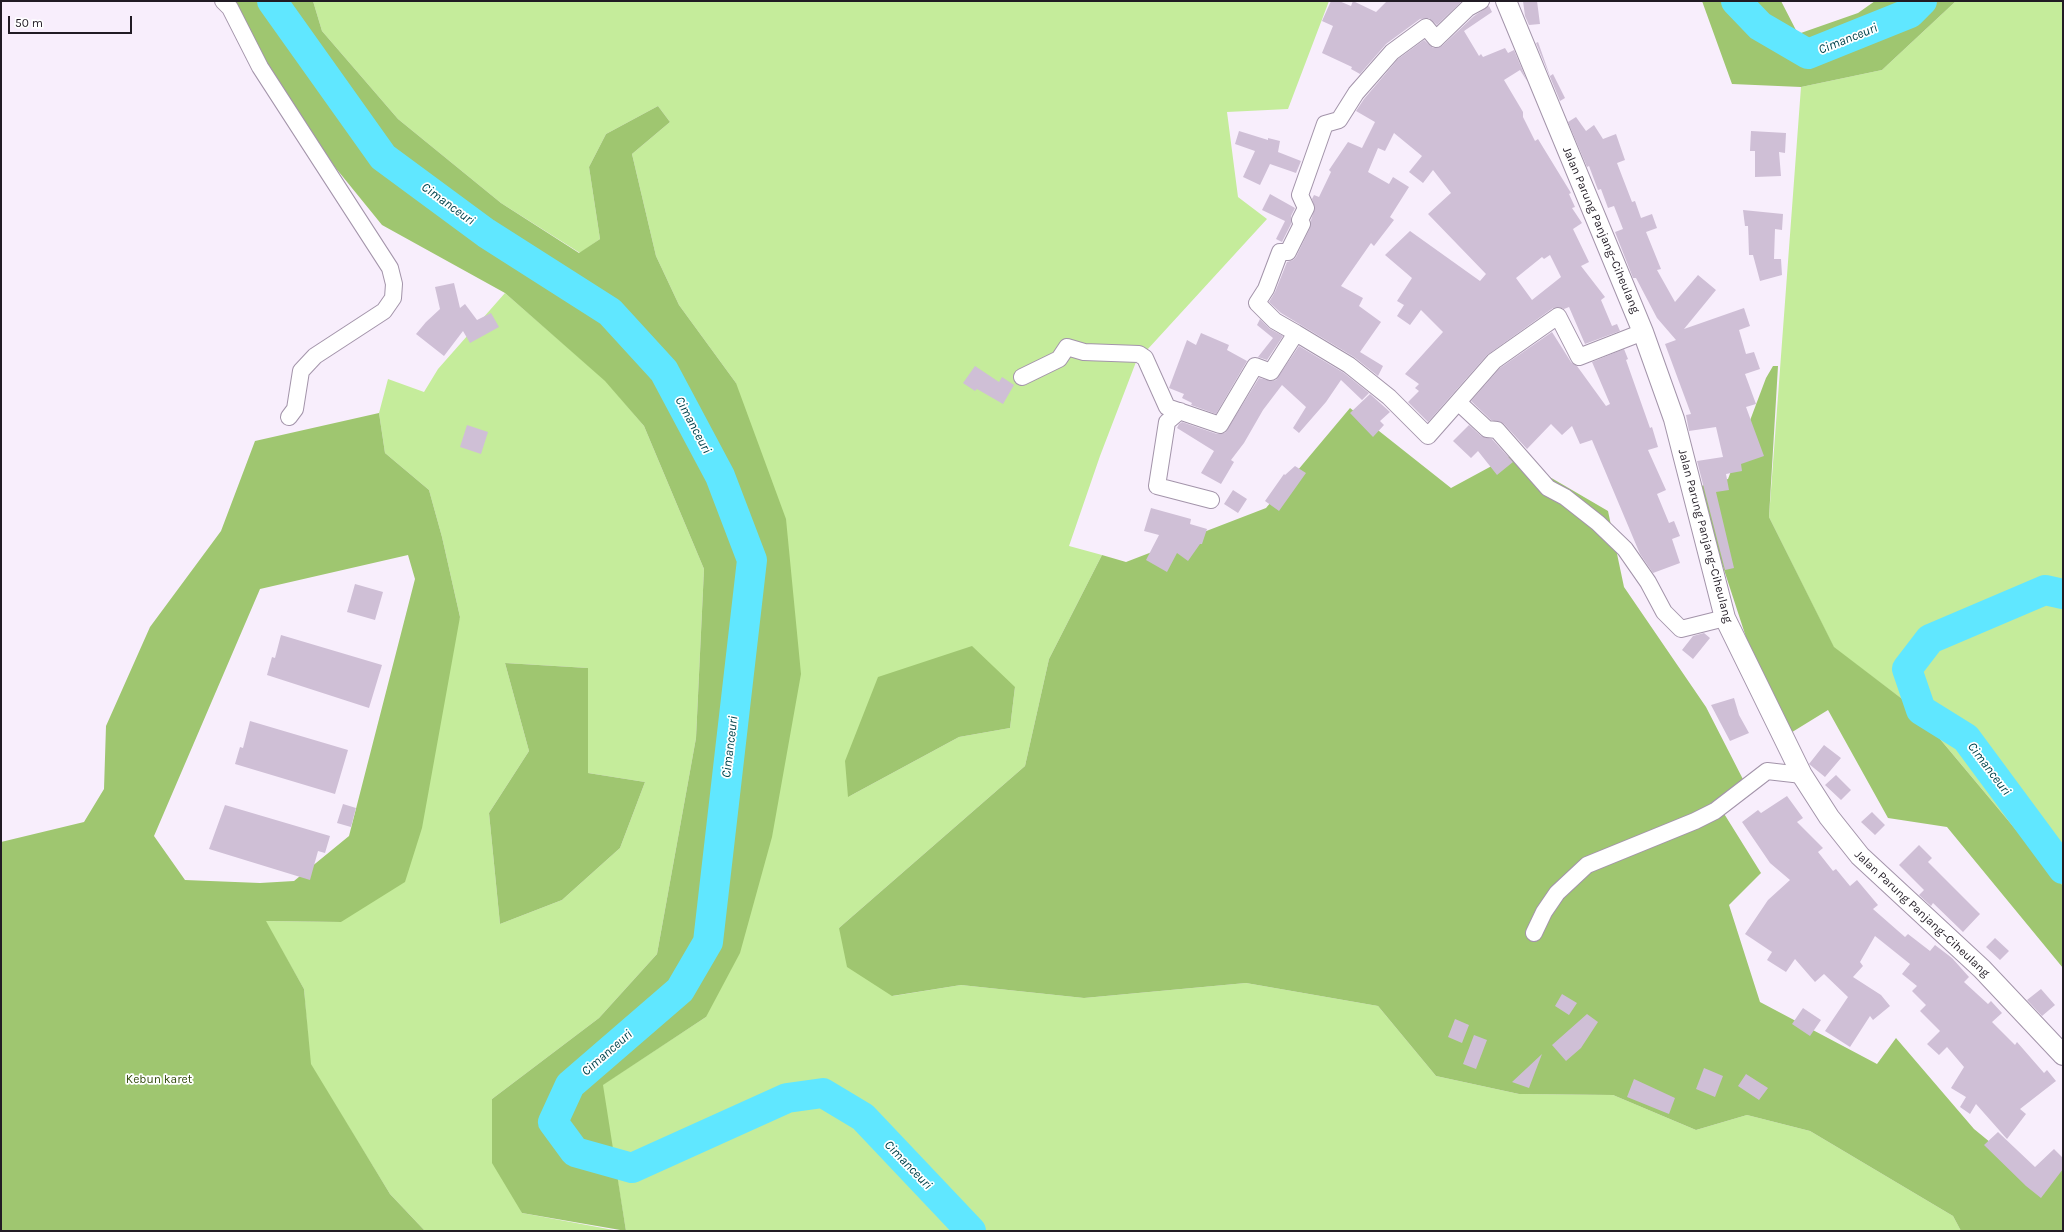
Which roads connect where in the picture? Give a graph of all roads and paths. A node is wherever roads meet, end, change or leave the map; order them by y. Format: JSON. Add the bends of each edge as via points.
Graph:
{"nodes":[{"id":1,"x":223,"y":1,"type":"edge"},
{"id":2,"x":1481,"y":1,"type":"edge"},
{"id":3,"x":1506,"y":1,"type":"edge"},
{"id":4,"x":1643,"y":332,"type":"junction"},
{"id":5,"x":1296,"y":333,"type":"junction"},
{"id":6,"x":1022,"y":377,"type":"dead end"},
{"id":7,"x":1458,"y":402,"type":"junction"},
{"id":8,"x":1180,"y":411,"type":"junction"},
{"id":9,"x":289,"y":417,"type":"dead end"},
{"id":10,"x":1211,"y":500,"type":"dead end"},
{"id":11,"x":1725,"y":618,"type":"junction"},
{"id":12,"x":1802,"y":775,"type":"junction"},
{"id":13,"x":1534,"y":933,"type":"dead end"},
{"id":14,"x":2063,"y":1055,"type":"edge"}],
"edges":[{"from":1,"to":9,"type":"street","via":[[230,8],[260,67],[390,268],[394,284],[393,298],[384,311],[315,356],[301,371],[295,409]]},
{"from":2,"to":5,"type":"street","via":[[1468,8],[1436,39],[1426,28],[1392,52],[1356,93],[1339,120],[1325,124],[1300,195],[1306,208],[1300,220],[1302,224],[1288,252],[1280,252],[1266,289],[1257,303],[1275,321]]},
{"from":3,"to":4,"type":"street","name":"Jalan Parung Panjang–Ciheulang"},
{"from":4,"to":7,"type":"street","via":[[1579,357],[1558,316],[1494,361]]},
{"from":4,"to":11,"type":"street","name":"Jalan Parung Panjang–Ciheulang","via":[[1674,419]]},
{"from":5,"to":7,"type":"street","via":[[1349,365],[1389,397],[1428,436]]},
{"from":5,"to":8,"type":"street","via":[[1271,372],[1255,366],[1220,425]]},
{"from":6,"to":8,"type":"street","via":[[1060,359],[1067,347],[1084,352],[1139,354],[1145,358],[1167,407]]},
{"from":7,"to":11,"type":"street","via":[[1487,429],[1497,430],[1548,488],[1565,497],[1598,523],[1625,549],[1648,582],[1664,612],[1681,629]]},
{"from":8,"to":10,"type":"street","via":[[1167,422],[1157,486]]},
{"from":11,"to":12,"type":"street","name":"Jalan Parung Panjang–Ciheulang"},
{"from":12,"to":13,"type":"street","via":[[1767,771],[1715,811],[1587,865],[1557,893]]},
{"from":12,"to":14,"type":"street","name":"Jalan Parung Panjang–Ciheulang","via":[[1829,817],[1860,856],[1982,968]]}]}
